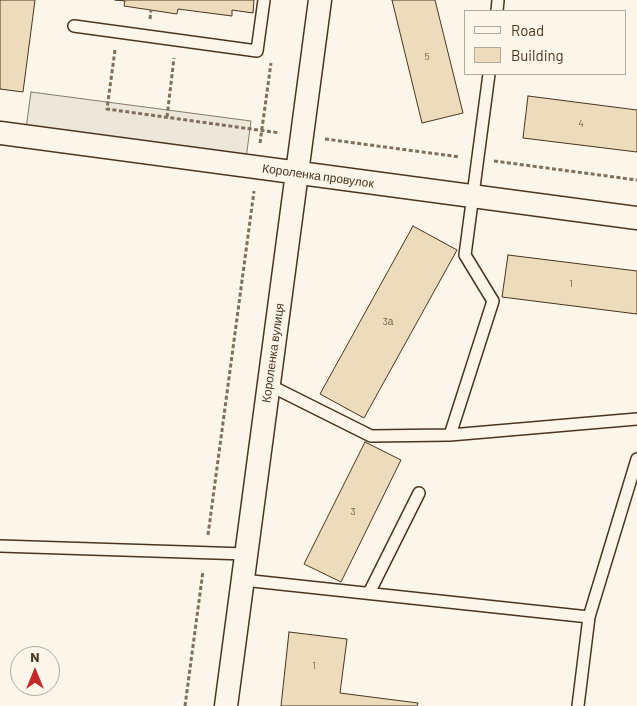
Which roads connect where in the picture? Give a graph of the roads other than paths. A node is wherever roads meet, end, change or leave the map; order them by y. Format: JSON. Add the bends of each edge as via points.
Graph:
{"nodes":[{"id":1,"x":264,"y":0,"type":"edge"},
{"id":2,"x":320,"y":0,"type":"edge"},
{"id":3,"x":74,"y":26,"type":"dead end"},
{"id":4,"x":489,"y":75,"type":"edge"},
{"id":5,"x":0,"y":133,"type":"edge"},
{"id":6,"x":297,"y":172,"type":"junction"},
{"id":7,"x":472,"y":196,"type":"junction"},
{"id":8,"x":637,"y":218,"type":"edge"},
{"id":9,"x":269,"y":386,"type":"junction"},
{"id":10,"x":637,"y":419,"type":"edge"},
{"id":11,"x":450,"y":435,"type":"junction"},
{"id":12,"x":637,"y":459,"type":"edge"},
{"id":13,"x":419,"y":493,"type":"dead end"},
{"id":14,"x":0,"y":546,"type":"edge"},
{"id":15,"x":246,"y":554,"type":"junction"},
{"id":16,"x":243,"y":580,"type":"junction"},
{"id":17,"x":369,"y":593,"type":"junction"},
{"id":18,"x":589,"y":617,"type":"junction"},
{"id":19,"x":226,"y":706,"type":"edge"},
{"id":20,"x":578,"y":706,"type":"edge"}],
"edges":[{"from":1,"to":3,"type":"lane","via":[[257,51]]},
{"from":2,"to":6,"type":"street","name":"Короленка вулиця"},
{"from":4,"to":7,"type":"lane"},
{"from":5,"to":6,"type":"street","name":"Короленка провулок"},
{"from":6,"to":7,"type":"street","name":"Короленка провулок"},
{"from":6,"to":9,"type":"street","name":"Короленка вулиця"},
{"from":7,"to":8,"type":"street","name":"Короленка провулок"},
{"from":7,"to":11,"type":"lane","via":[[464,255],[493,301]]},
{"from":9,"to":11,"type":"lane","via":[[371,436]]},
{"from":9,"to":15,"type":"street","name":"Короленка вулиця"},
{"from":10,"to":11,"type":"lane"},
{"from":12,"to":18,"type":"lane"},
{"from":13,"to":17,"type":"lane"},
{"from":14,"to":15,"type":"lane"},
{"from":15,"to":16,"type":"street","name":"Короленка вулиця"},
{"from":16,"to":17,"type":"lane"},
{"from":16,"to":19,"type":"street","name":"Короленка вулиця"},
{"from":17,"to":18,"type":"lane"},
{"from":18,"to":20,"type":"lane"}]}
